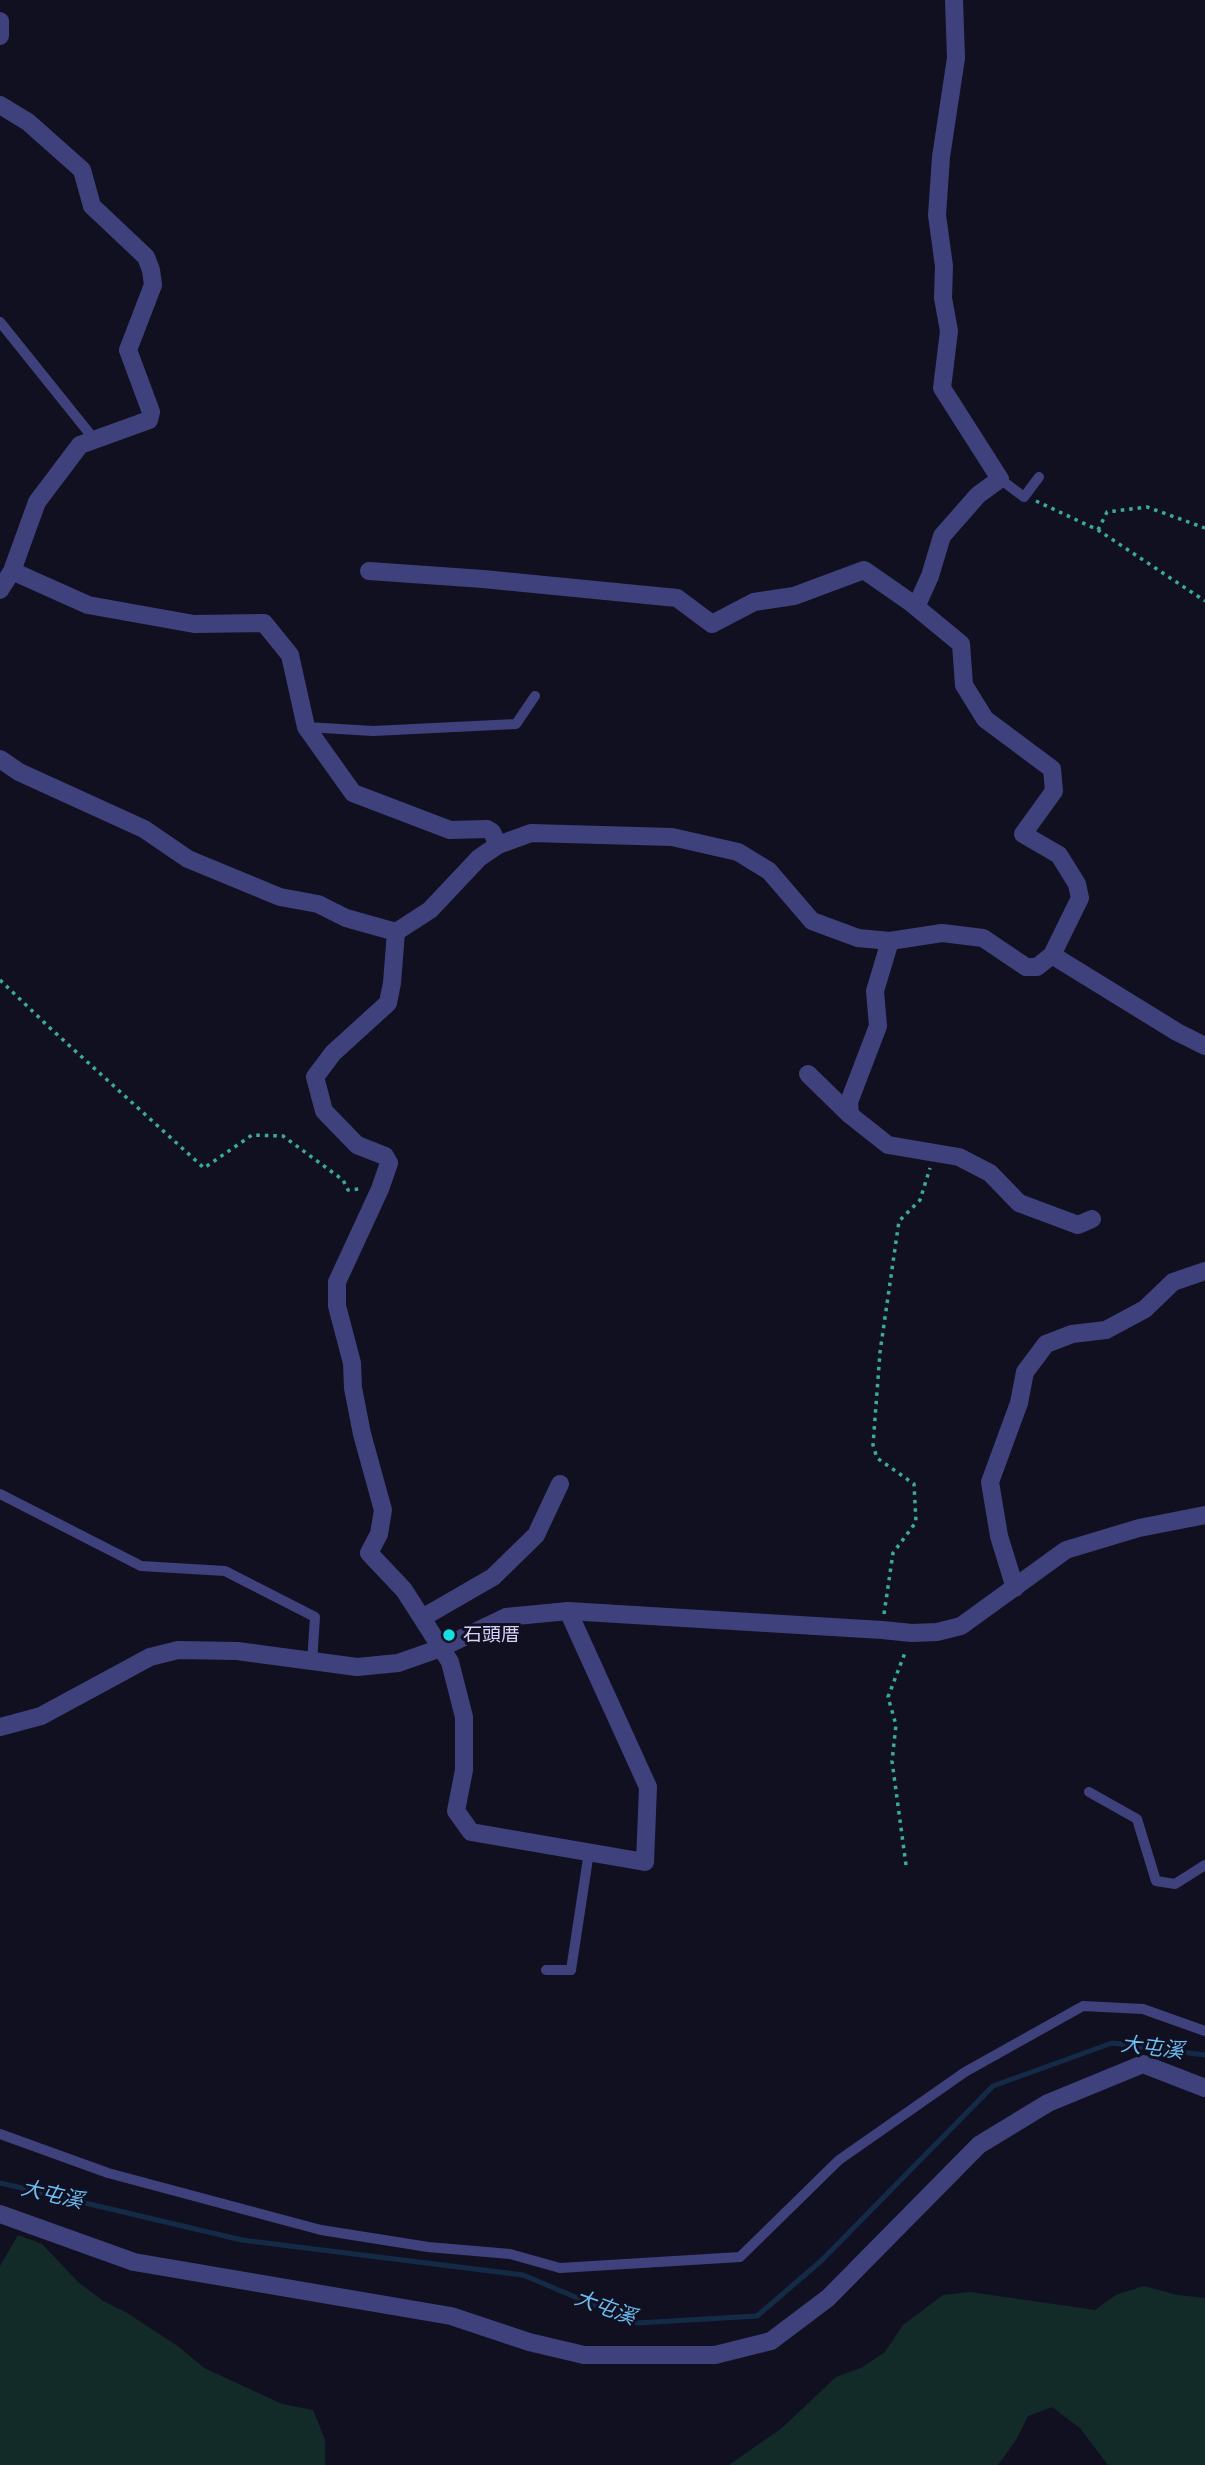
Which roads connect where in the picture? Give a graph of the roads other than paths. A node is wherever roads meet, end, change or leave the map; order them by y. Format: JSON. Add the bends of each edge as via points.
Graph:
{"nodes":[{"id":1,"x":954,"y":0,"type":"edge"},
{"id":2,"x":0,"y":22,"type":"edge"},
{"id":3,"x":0,"y":36,"type":"edge"},
{"id":4,"x":0,"y":105,"type":"edge"},
{"id":5,"x":0,"y":322,"type":"edge"},
{"id":6,"x":93,"y":439,"type":"junction"},
{"id":7,"x":1039,"y":477,"type":"dead end"},
{"id":8,"x":1000,"y":480,"type":"junction"},
{"id":9,"x":369,"y":571,"type":"dead end"},
{"id":10,"x":12,"y":572,"type":"junction"},
{"id":11,"x":0,"y":590,"type":"edge"},
{"id":12,"x":916,"y":607,"type":"junction"},
{"id":13,"x":535,"y":696,"type":"dead end"},
{"id":14,"x":306,"y":727,"type":"junction"},
{"id":15,"x":0,"y":759,"type":"edge"},
{"id":16,"x":498,"y":845,"type":"junction"},
{"id":17,"x":396,"y":932,"type":"junction"},
{"id":18,"x":890,"y":941,"type":"junction"},
{"id":19,"x":1052,"y":955,"type":"junction"},
{"id":20,"x":1205,"y":1046,"type":"edge"},
{"id":21,"x":808,"y":1074,"type":"dead end"},
{"id":22,"x":850,"y":1115,"type":"junction"},
{"id":23,"x":1092,"y":1219,"type":"dead end"},
{"id":24,"x":1205,"y":1271,"type":"edge"},
{"id":25,"x":560,"y":1484,"type":"dead end"},
{"id":26,"x":0,"y":1494,"type":"edge"},
{"id":27,"x":1205,"y":1516,"type":"edge"},
{"id":28,"x":1015,"y":1588,"type":"junction"},
{"id":29,"x":568,"y":1611,"type":"junction"},
{"id":30,"x":422,"y":1618,"type":"junction"},
{"id":31,"x":441,"y":1648,"type":"junction"},
{"id":32,"x":312,"y":1663,"type":"junction"},
{"id":33,"x":0,"y":1727,"type":"edge"},
{"id":34,"x":1090,"y":1792,"type":"dead end"},
{"id":35,"x":589,"y":1852,"type":"junction"},
{"id":36,"x":1205,"y":1865,"type":"edge"},
{"id":37,"x":546,"y":1970,"type":"dead end"},
{"id":38,"x":1205,"y":2031,"type":"edge"},
{"id":39,"x":1205,"y":2088,"type":"edge"},
{"id":40,"x":0,"y":2134,"type":"edge"},
{"id":41,"x":0,"y":2214,"type":"edge"}],
"edges":[{"from":1,"to":8,"type":"street","via":[[956,58],[937,215],[949,331],[942,388]]},
{"from":2,"to":3,"type":"street"},
{"from":4,"to":6,"type":"street","via":[[28,122],[82,170],[92,206],[146,257],[151,270],[152,285],[128,350],[149,420]]},
{"from":5,"to":6,"type":"lane"},
{"from":6,"to":10,"type":"street","via":[[80,444],[37,502]]},
{"from":7,"to":8,"type":"lane","via":[[1024,497]]},
{"from":8,"to":12,"type":"street","via":[[978,495],[942,536]]},
{"from":9,"to":12,"type":"street","via":[[677,598],[712,624],[754,602],[794,596],[864,570]]},
{"from":10,"to":11,"type":"street"},
{"from":10,"to":14,"type":"street","via":[[88,605],[194,624],[264,623],[290,655]]},
{"from":12,"to":19,"type":"street","via":[[961,644],[964,685],[985,719],[1052,769],[1054,791],[1023,834],[1059,855],[1077,884],[1080,898]]},
{"from":13,"to":14,"type":"lane","via":[[516,724],[373,731]]},
{"from":14,"to":16,"type":"street","via":[[353,793],[450,830],[486,829]]},
{"from":15,"to":17,"type":"street","via":[[144,829],[188,859],[279,897],[318,904],[346,918]]},
{"from":16,"to":17,"type":"street","via":[[479,858],[430,910]]},
{"from":16,"to":18,"type":"street","via":[[531,833],[672,836],[738,852],[769,872],[812,921],[858,938]]},
{"from":17,"to":30,"type":"street","via":[[388,1003],[333,1053],[315,1077],[324,1111],[357,1145],[385,1156],[389,1163],[337,1282],[337,1306],[352,1363],[362,1434],[383,1510],[379,1534],[369,1553],[404,1590]]},
{"from":18,"to":19,"type":"street","via":[[942,933],[983,937],[1026,967],[1037,967]]},
{"from":18,"to":22,"type":"street","via":[[875,991],[878,1026],[849,1102]]},
{"from":19,"to":20,"type":"street"},
{"from":21,"to":22,"type":"street"},
{"from":22,"to":23,"type":"street","via":[[888,1145],[959,1157],[990,1173],[1019,1203],[1078,1225]]},
{"from":24,"to":28,"type":"street","via":[[1172,1282],[1145,1310],[1106,1330],[1072,1334],[1046,1344],[1025,1373],[990,1482],[999,1536]]},
{"from":25,"to":30,"type":"street","via":[[536,1535],[493,1577]]},
{"from":26,"to":32,"type":"lane","via":[[141,1566],[225,1571],[315,1617]]},
{"from":27,"to":28,"type":"street","via":[[1139,1528],[1066,1550]]},
{"from":28,"to":29,"type":"street","via":[[961,1626],[937,1632]]},
{"from":29,"to":31,"type":"street","via":[[506,1617]]},
{"from":29,"to":35,"type":"street","via":[[648,1787],[645,1862]]},
{"from":30,"to":31,"type":"street"},
{"from":31,"to":32,"type":"street","via":[[384,1665]]},
{"from":31,"to":35,"type":"street","via":[[450,1662],[464,1717],[464,1770],[456,1811],[471,1832]]},
{"from":32,"to":33,"type":"street","via":[[237,1651],[178,1650],[150,1657],[41,1716]]},
{"from":34,"to":36,"type":"lane","via":[[1138,1819],[1156,1881],[1175,1884]]},
{"from":35,"to":37,"type":"lane","via":[[571,1970]]},
{"from":38,"to":40,"type":"lane","via":[[1143,2009],[1083,2006],[965,2072],[839,2160],[740,2257],[560,2268],[510,2254],[321,2230],[108,2174]]},
{"from":39,"to":41,"type":"street","via":[[1143,2064],[1048,2103],[979,2145],[828,2298],[771,2341],[715,2355],[584,2355],[451,2316],[134,2262]]}]}
